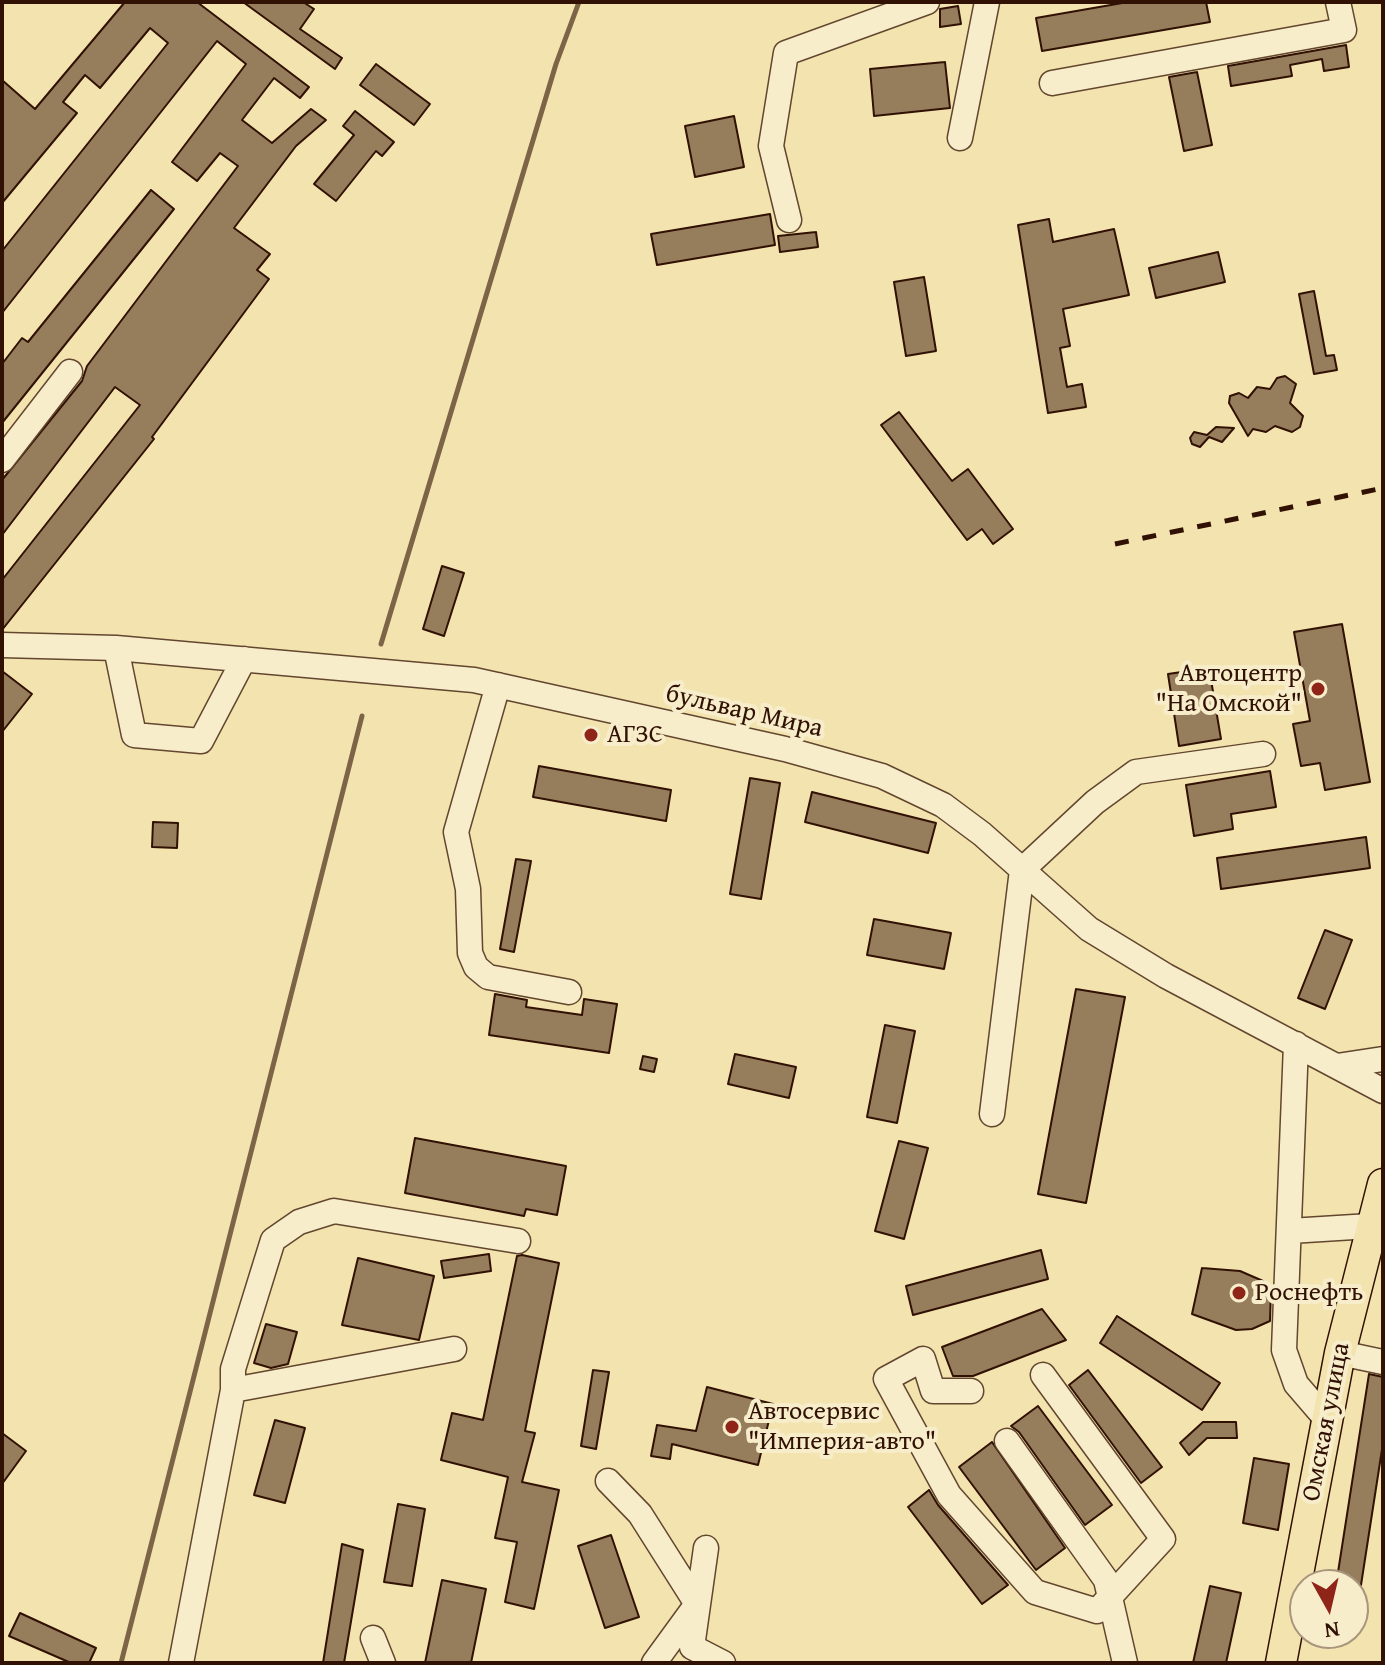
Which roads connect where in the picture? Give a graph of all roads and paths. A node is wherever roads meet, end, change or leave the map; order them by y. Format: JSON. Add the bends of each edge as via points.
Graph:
{"nodes":[{"id":1,"x":927,"y":2,"type":"edge"},
{"id":2,"x":987,"y":2,"type":"edge"},
{"id":3,"x":1338,"y":2,"type":"edge"},
{"id":4,"x":1052,"y":83,"type":"dead end"},
{"id":5,"x":960,"y":138,"type":"dead end"},
{"id":6,"x":789,"y":220,"type":"dead end"},
{"id":7,"x":70,"y":372,"type":"dead end"},
{"id":8,"x":2,"y":460,"type":"edge"},
{"id":9,"x":2,"y":645,"type":"edge"},
{"id":10,"x":116,"y":648,"type":"junction"},
{"id":11,"x":244,"y":659,"type":"junction"},
{"id":12,"x":498,"y":685,"type":"junction"},
{"id":13,"x":1263,"y":754,"type":"dead end"},
{"id":14,"x":1022,"y":870,"type":"junction"},
{"id":15,"x":569,"y":992,"type":"dead end"},
{"id":16,"x":1296,"y":1044,"type":"junction"},
{"id":17,"x":1383,"y":1059,"type":"edge"},
{"id":18,"x":1337,"y":1066,"type":"junction"},
{"id":19,"x":1383,"y":1091,"type":"edge"},
{"id":20,"x":992,"y":1114,"type":"dead end"},
{"id":21,"x":1383,"y":1184,"type":"edge"},
{"id":22,"x":1370,"y":1226,"type":"junction"},
{"id":23,"x":1290,"y":1231,"type":"junction"},
{"id":24,"x":518,"y":1241,"type":"dead end"},
{"id":25,"x":454,"y":1349,"type":"dead end"},
{"id":26,"x":1340,"y":1353,"type":"junction"},
{"id":27,"x":1383,"y":1362,"type":"edge"},
{"id":28,"x":1043,"y":1375,"type":"dead end"},
{"id":29,"x":233,"y":1390,"type":"junction"},
{"id":30,"x":971,"y":1391,"type":"dead end"},
{"id":31,"x":1327,"y":1420,"type":"junction"},
{"id":32,"x":1007,"y":1441,"type":"dead end"},
{"id":33,"x":608,"y":1481,"type":"dead end"},
{"id":34,"x":706,"y":1548,"type":"dead end"},
{"id":35,"x":1110,"y":1598,"type":"junction"},
{"id":36,"x":697,"y":1604,"type":"junction"},
{"id":37,"x":373,"y":1638,"type":"dead end"},
{"id":38,"x":181,"y":1663,"type":"edge"},
{"id":39,"x":383,"y":1663,"type":"edge"},
{"id":40,"x":654,"y":1663,"type":"edge"},
{"id":41,"x":723,"y":1663,"type":"edge"},
{"id":42,"x":1125,"y":1663,"type":"edge"},
{"id":43,"x":1281,"y":1663,"type":"edge"}],
"edges":[{"from":1,"to":6,"type":"street","via":[[786,53],[771,146]]},
{"from":2,"to":5,"type":"street"},
{"from":3,"to":4,"type":"street","via":[[1344,30]]},
{"from":7,"to":8,"type":"street"},
{"from":9,"to":10,"type":"street","name":"бульвар Мира"},
{"from":10,"to":11,"type":"street","name":"бульвар Мира"},
{"from":10,"to":11,"type":"street","via":[[134,735],[188,740],[201,741]]},
{"from":11,"to":12,"type":"street","name":"бульвар Мира"},
{"from":12,"to":14,"type":"street","name":"бульвар Мира","via":[[882,776],[943,805]]},
{"from":12,"to":15,"type":"street","via":[[456,832],[468,889],[470,953],[488,977]]},
{"from":13,"to":14,"type":"street","via":[[1136,772]]},
{"from":14,"to":16,"type":"street","name":"бульвар Мира","via":[[1089,929]]},
{"from":14,"to":20,"type":"street"},
{"from":16,"to":18,"type":"street","name":"бульвар Мира"},
{"from":16,"to":23,"type":"street"},
{"from":17,"to":18,"type":"street"},
{"from":18,"to":19,"type":"street","name":"бульвар Мира"},
{"from":21,"to":22,"type":"main road","name":"Омская улица"},
{"from":22,"to":23,"type":"street"},
{"from":22,"to":26,"type":"main road","name":"Омская улица"},
{"from":23,"to":31,"type":"street","via":[[1284,1350],[1296,1384]]},
{"from":24,"to":29,"type":"street","via":[[334,1211],[299,1222],[273,1240],[233,1369]]},
{"from":25,"to":29,"type":"street"},
{"from":26,"to":27,"type":"street"},
{"from":26,"to":31,"type":"main road","name":"Омская улица"},
{"from":28,"to":35,"type":"street","via":[[1163,1539]]},
{"from":29,"to":38,"type":"street"},
{"from":30,"to":35,"type":"street","via":[[933,1391],[923,1359],[886,1379],[949,1495],[1035,1592],[1097,1611]]},
{"from":31,"to":43,"type":"main road","name":"Омская улица"},
{"from":32,"to":35,"type":"street","via":[[1106,1580]]},
{"from":33,"to":36,"type":"street","via":[[640,1514]]},
{"from":34,"to":36,"type":"street"},
{"from":35,"to":42,"type":"street"},
{"from":36,"to":40,"type":"street"},
{"from":36,"to":41,"type":"street","via":[[692,1647]]},
{"from":37,"to":39,"type":"street"}]}
